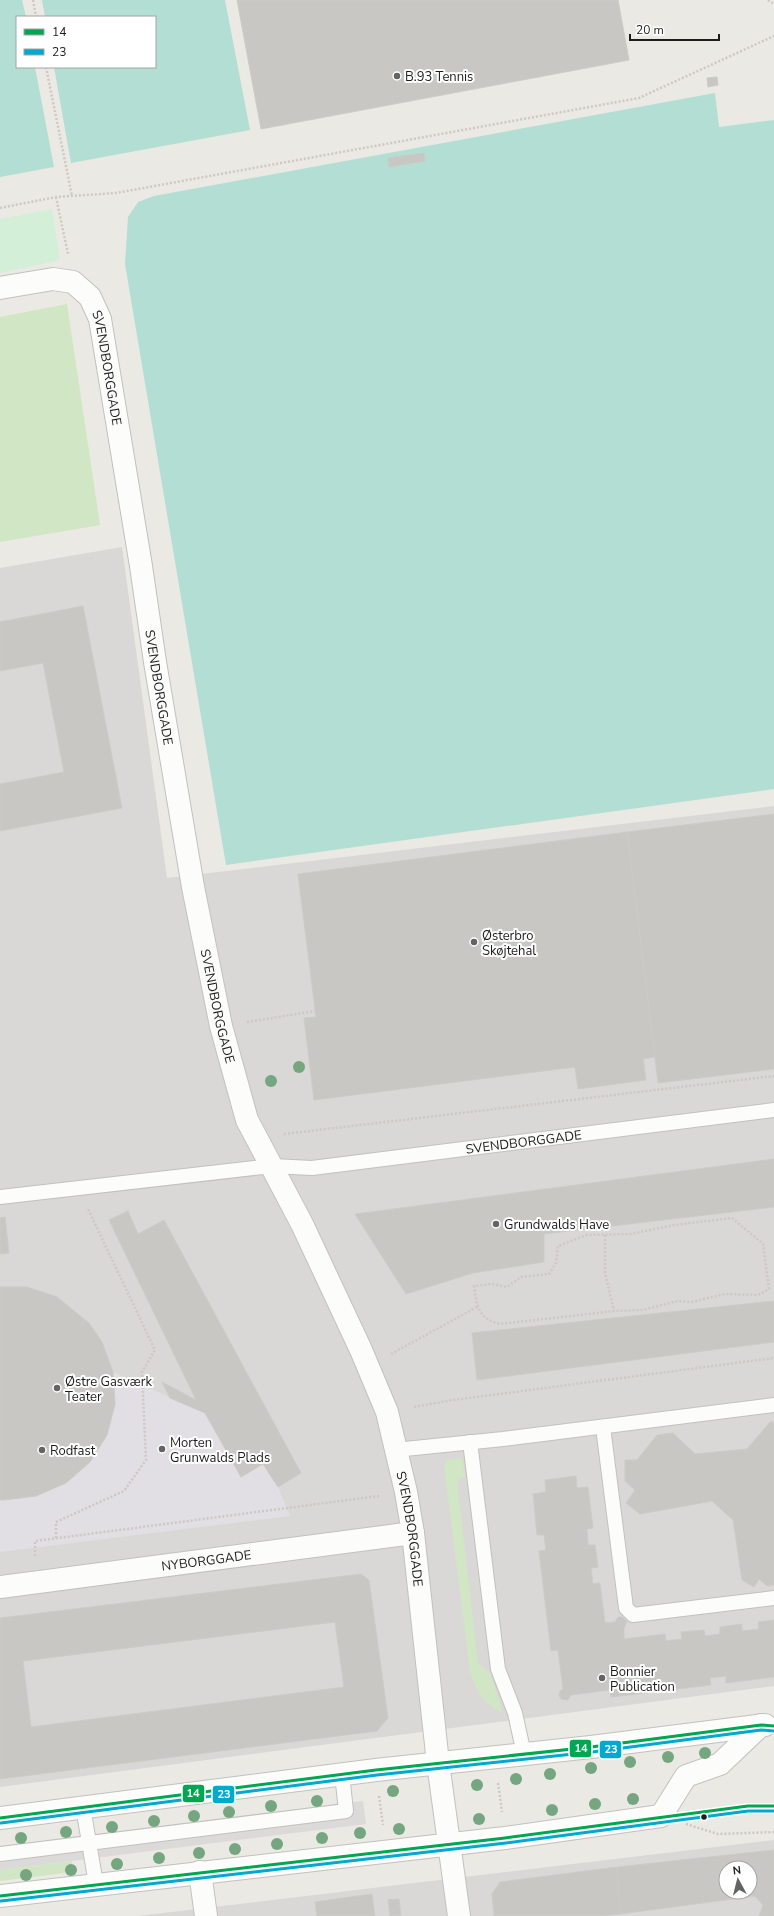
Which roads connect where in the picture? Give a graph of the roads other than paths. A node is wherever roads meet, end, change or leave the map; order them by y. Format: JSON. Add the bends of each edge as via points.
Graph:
{"nodes":[{"id":1,"x":0,"y":288,"type":"edge"},
{"id":2,"x":774,"y":1110,"type":"edge"},
{"id":3,"x":272,"y":1166,"type":"junction"},
{"id":4,"x":0,"y":1197,"type":"edge"},
{"id":5,"x":774,"y":1405,"type":"edge"},
{"id":6,"x":603,"y":1427,"type":"junction"},
{"id":7,"x":470,"y":1442,"type":"junction"},
{"id":8,"x":395,"y":1450,"type":"junction"},
{"id":9,"x":413,"y":1533,"type":"junction"},
{"id":10,"x":0,"y":1587,"type":"edge"},
{"id":11,"x":774,"y":1598,"type":"edge"},
{"id":12,"x":767,"y":1725,"type":"edge"},
{"id":13,"x":524,"y":1754,"type":"junction"},
{"id":14,"x":438,"y":1763,"type":"junction"},
{"id":15,"x":342,"y":1774,"type":"junction"},
{"id":16,"x":83,"y":1807,"type":"junction"},
{"id":17,"x":0,"y":1818,"type":"edge"},
{"id":18,"x":90,"y":1843,"type":"junction"},
{"id":19,"x":450,"y":1844,"type":"junction"},
{"id":20,"x":0,"y":1854,"type":"edge"},
{"id":21,"x":200,"y":1872,"type":"junction"},
{"id":22,"x":96,"y":1884,"type":"junction"},
{"id":23,"x":0,"y":1896,"type":"edge"},
{"id":24,"x":206,"y":1916,"type":"edge"},
{"id":25,"x":459,"y":1916,"type":"edge"}],
"edges":[{"from":1,"to":3,"type":"street","name":"SVENDBORGGADE","via":[[53,279],[73,282],[90,297],[100,319],[193,887],[221,1026],[247,1120]]},
{"from":2,"to":3,"type":"lane","name":"SVENDBORGGADE","via":[[312,1168]]},
{"from":3,"to":4,"type":"lane"},
{"from":3,"to":8,"type":"street","name":"SVENDBORGGADE","via":[[302,1224],[368,1367],[387,1412]]},
{"from":5,"to":6,"type":"lane"},
{"from":6,"to":7,"type":"lane"},
{"from":6,"to":11,"type":"lane","via":[[626,1608],[633,1615]]},
{"from":7,"to":8,"type":"lane"},
{"from":7,"to":13,"type":"lane","via":[[498,1669],[515,1713]]},
{"from":8,"to":9,"type":"street","name":"SVENDBORGGADE"},
{"from":9,"to":10,"type":"street","name":"NYBORGGADE"},
{"from":9,"to":14,"type":"street","name":"SVENDBORGGADE"},
{"from":12,"to":13,"type":"street"},
{"from":12,"to":19,"type":"street","via":[[720,1764],[686,1776],[661,1816]]},
{"from":13,"to":14,"type":"street"},
{"from":14,"to":15,"type":"street"},
{"from":14,"to":19,"type":"street","name":"SVENDBORGGADE"},
{"from":15,"to":16,"type":"street"},
{"from":15,"to":18,"type":"lane","via":[[346,1811]]},
{"from":16,"to":17,"type":"street"},
{"from":16,"to":18,"type":"lane"},
{"from":18,"to":20,"type":"lane"},
{"from":18,"to":22,"type":"lane"},
{"from":19,"to":21,"type":"street"},
{"from":19,"to":25,"type":"street","name":"SVENDBORGGADE"},
{"from":21,"to":22,"type":"street"},
{"from":21,"to":24,"type":"street"},
{"from":22,"to":23,"type":"street"}]}
